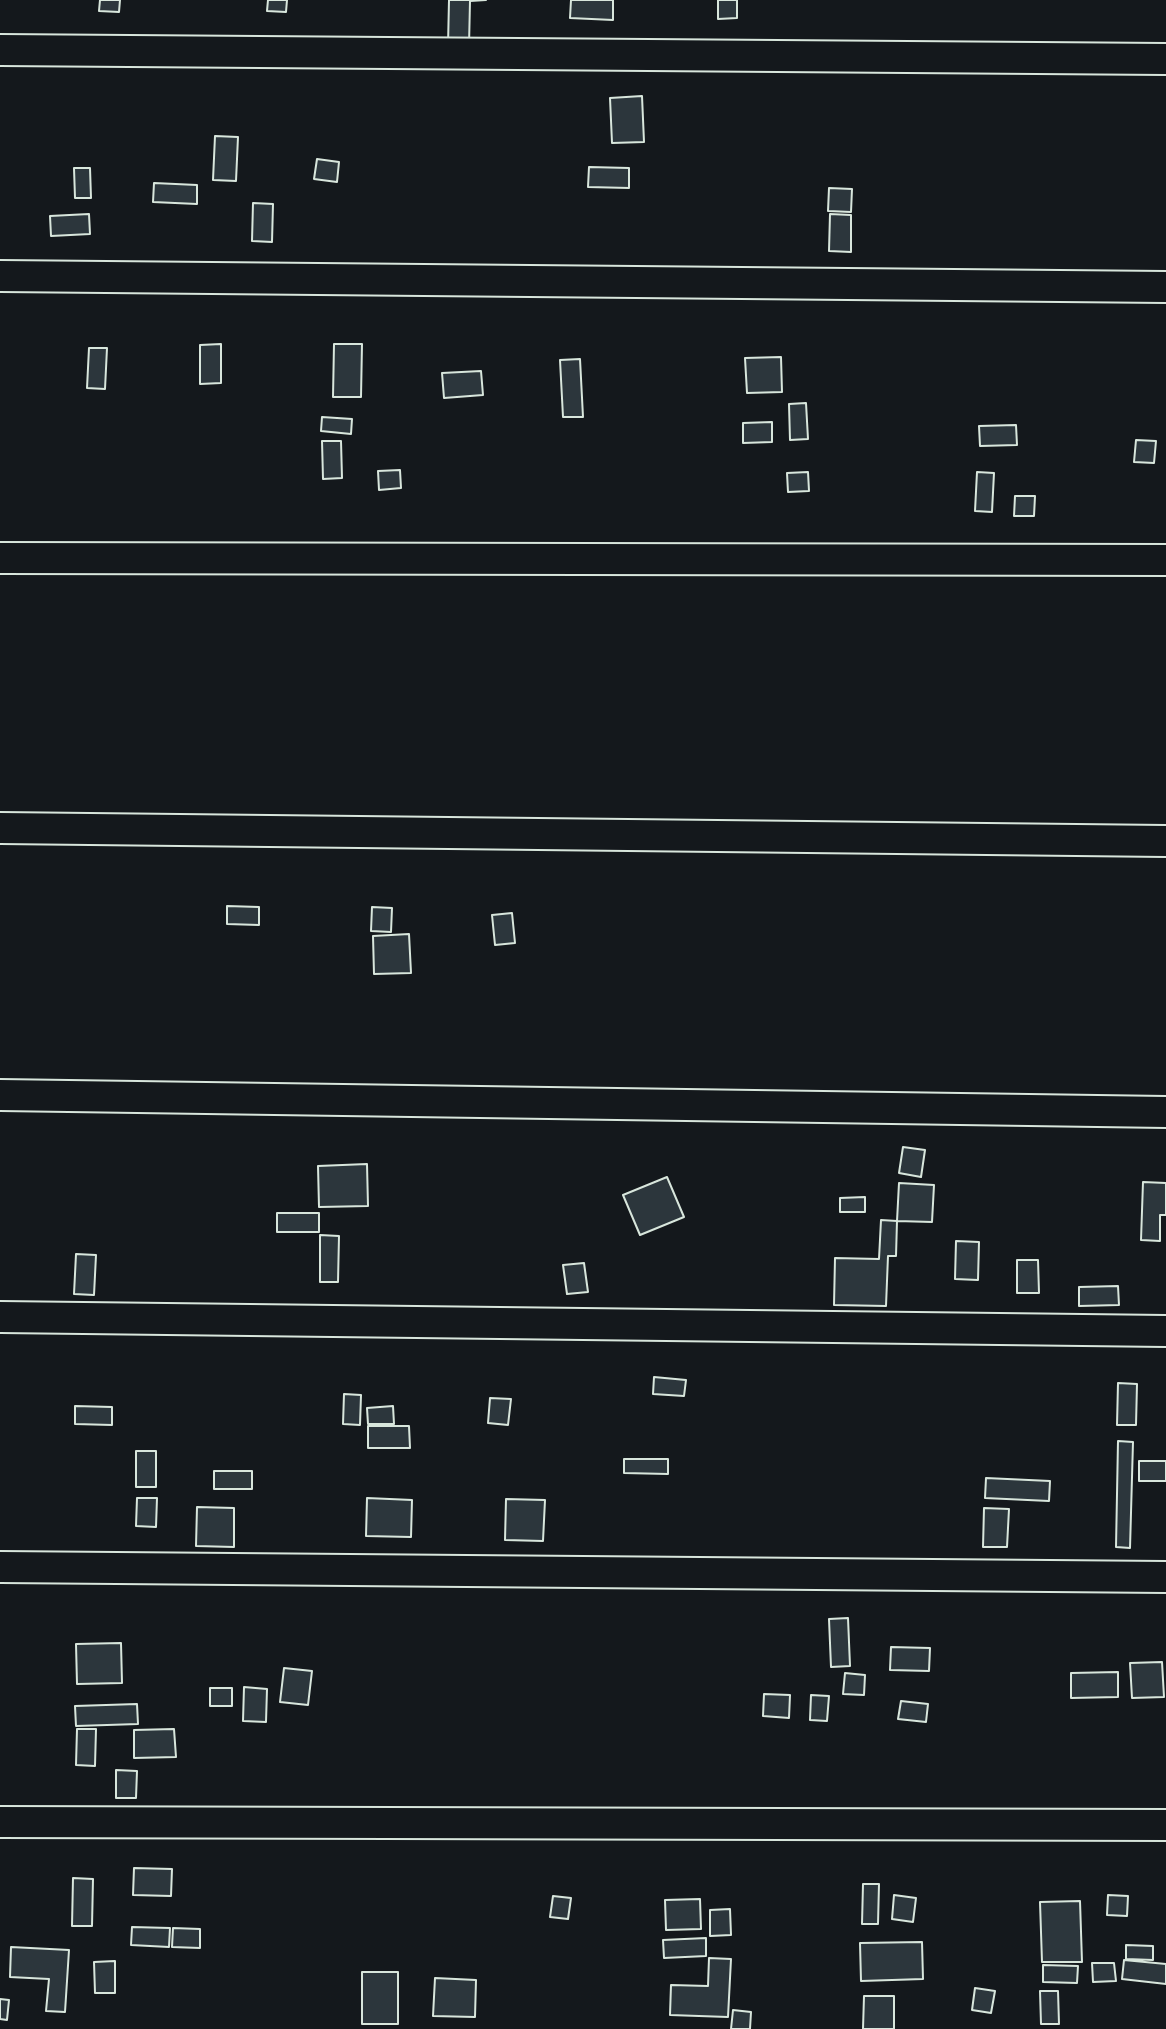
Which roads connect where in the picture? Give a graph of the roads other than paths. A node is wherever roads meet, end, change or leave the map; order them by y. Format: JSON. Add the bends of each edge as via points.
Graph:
{"nodes":[{"id":1,"x":0,"y":50,"type":"edge"},
{"id":2,"x":1166,"y":59,"type":"edge"},
{"id":3,"x":0,"y":276,"type":"edge"},
{"id":4,"x":1166,"y":287,"type":"edge"},
{"id":5,"x":0,"y":558,"type":"edge"},
{"id":6,"x":1166,"y":560,"type":"edge"},
{"id":7,"x":0,"y":828,"type":"edge"},
{"id":8,"x":1166,"y":841,"type":"edge"},
{"id":9,"x":0,"y":1095,"type":"edge"},
{"id":10,"x":1166,"y":1112,"type":"edge"},
{"id":11,"x":0,"y":1317,"type":"edge"},
{"id":12,"x":1166,"y":1331,"type":"edge"},
{"id":13,"x":0,"y":1567,"type":"edge"},
{"id":14,"x":1166,"y":1577,"type":"edge"},
{"id":15,"x":0,"y":1822,"type":"edge"},
{"id":16,"x":1166,"y":1825,"type":"edge"}],
"edges":[{"from":1,"to":2,"type":"street"},
{"from":3,"to":4,"type":"street"},
{"from":5,"to":6,"type":"street"},
{"from":7,"to":8,"type":"street"},
{"from":9,"to":10,"type":"street"},
{"from":11,"to":12,"type":"street"},
{"from":13,"to":14,"type":"street"},
{"from":15,"to":16,"type":"street"}]}
